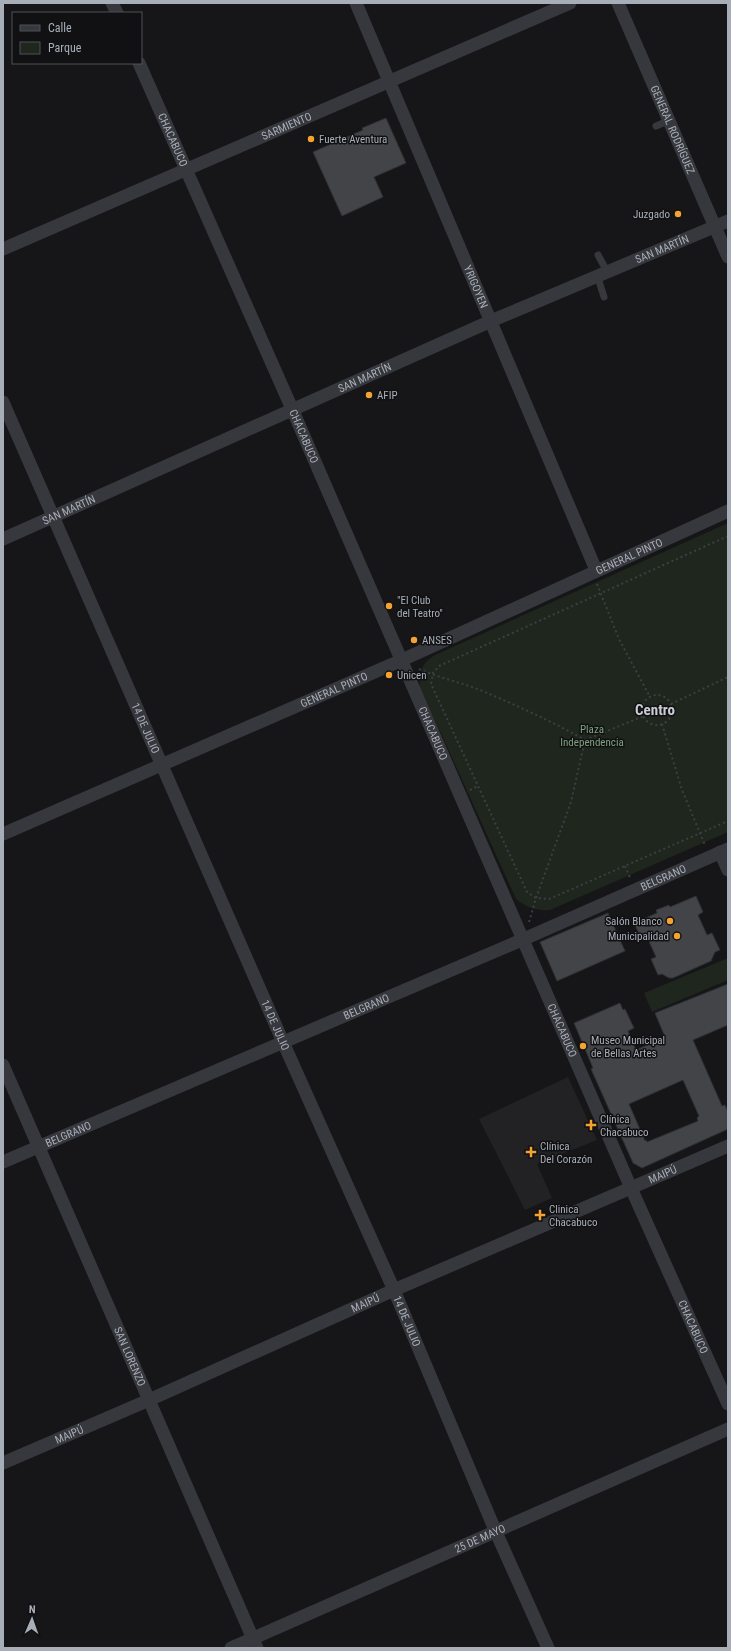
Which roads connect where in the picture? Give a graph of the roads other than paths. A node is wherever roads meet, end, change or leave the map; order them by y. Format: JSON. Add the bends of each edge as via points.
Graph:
{"nodes":[{"id":1,"x":112,"y":3,"type":"edge"},
{"id":2,"x":356,"y":3,"type":"edge"},
{"id":3,"x":570,"y":3,"type":"edge"},
{"id":4,"x":618,"y":3,"type":"edge"},
{"id":5,"x":116,"y":12,"type":"edge"},
{"id":6,"x":139,"y":64,"type":"edge"},
{"id":7,"x":389,"y":81,"type":"junction"},
{"id":8,"x":668,"y":121,"type":"junction"},
{"id":9,"x":656,"y":126,"type":"dead end"},
{"id":10,"x":186,"y":170,"type":"junction"},
{"id":11,"x":728,"y":221,"type":"edge"},
{"id":12,"x":716,"y":227,"type":"junction"},
{"id":13,"x":3,"y":249,"type":"edge"},
{"id":14,"x":598,"y":255,"type":"dead end"},
{"id":15,"x":728,"y":257,"type":"edge"},
{"id":16,"x":603,"y":276,"type":"junction"},
{"id":17,"x":604,"y":297,"type":"dead end"},
{"id":18,"x":491,"y":321,"type":"junction"},
{"id":19,"x":3,"y":402,"type":"edge"},
{"id":20,"x":293,"y":411,"type":"junction"},
{"id":21,"x":728,"y":511,"type":"edge"},
{"id":22,"x":54,"y":516,"type":"junction"},
{"id":23,"x":3,"y":539,"type":"edge"},
{"id":24,"x":594,"y":571,"type":"junction"},
{"id":25,"x":402,"y":660,"type":"junction"},
{"id":26,"x":162,"y":764,"type":"junction"},
{"id":27,"x":3,"y":834,"type":"edge"},
{"id":28,"x":720,"y":853,"type":"edge"},
{"id":29,"x":728,"y":870,"type":"edge"},
{"id":30,"x":524,"y":939,"type":"junction"},
{"id":31,"x":283,"y":1042,"type":"junction"},
{"id":32,"x":3,"y":1065,"type":"edge"},
{"id":33,"x":728,"y":1146,"type":"edge"},
{"id":34,"x":39,"y":1147,"type":"junction"},
{"id":35,"x":3,"y":1162,"type":"edge"},
{"id":36,"x":631,"y":1188,"type":"junction"},
{"id":37,"x":394,"y":1290,"type":"junction"},
{"id":38,"x":149,"y":1400,"type":"junction"},
{"id":39,"x":728,"y":1404,"type":"edge"},
{"id":40,"x":728,"y":1429,"type":"edge"},
{"id":41,"x":3,"y":1463,"type":"edge"},
{"id":42,"x":495,"y":1530,"type":"junction"},
{"id":43,"x":255,"y":1643,"type":"edge"},
{"id":44,"x":231,"y":1648,"type":"edge"},
{"id":45,"x":548,"y":1648,"type":"edge"}],
"edges":[{"from":1,"to":5,"type":"street"},
{"from":2,"to":7,"type":"street","name":"YRIGOYEN"},
{"from":3,"to":7,"type":"street","name":"SARMIENTO"},
{"from":4,"to":8,"type":"street","name":"GENERAL RODRÍGUEZ"},
{"from":6,"to":10,"type":"street","name":"CHACABUCO"},
{"from":7,"to":10,"type":"street","name":"SARMIENTO"},
{"from":7,"to":18,"type":"street","name":"YRIGOYEN"},
{"from":8,"to":9,"type":"lane"},
{"from":8,"to":12,"type":"street","name":"GENERAL RODRÍGUEZ"},
{"from":10,"to":13,"type":"street","name":"SARMIENTO"},
{"from":10,"to":20,"type":"street","name":"CHACABUCO"},
{"from":11,"to":12,"type":"street","name":"SAN MARTÍN"},
{"from":12,"to":15,"type":"street","name":"GENERAL RODRÍGUEZ"},
{"from":12,"to":16,"type":"street","name":"SAN MARTÍN"},
{"from":14,"to":16,"type":"lane"},
{"from":16,"to":17,"type":"lane"},
{"from":16,"to":18,"type":"street","name":"SAN MARTÍN"},
{"from":18,"to":20,"type":"street","name":"SAN MARTÍN"},
{"from":18,"to":24,"type":"street","name":"YRIGOYEN"},
{"from":19,"to":22,"type":"street","name":"14 DE JULIO"},
{"from":20,"to":22,"type":"street","name":"SAN MARTÍN"},
{"from":20,"to":25,"type":"street","name":"CHACABUCO"},
{"from":21,"to":24,"type":"street","name":"GENERAL PINTO"},
{"from":22,"to":23,"type":"street","name":"SAN MARTÍN"},
{"from":22,"to":26,"type":"street","name":"14 DE JULIO"},
{"from":24,"to":25,"type":"street","name":"GENERAL PINTO"},
{"from":25,"to":26,"type":"street","name":"GENERAL PINTO"},
{"from":25,"to":30,"type":"street","name":"CHACABUCO"},
{"from":26,"to":27,"type":"street","name":"GENERAL PINTO"},
{"from":26,"to":31,"type":"street","name":"14 DE JULIO"},
{"from":28,"to":29,"type":"street"},
{"from":28,"to":30,"type":"street","name":"BELGRANO"},
{"from":30,"to":31,"type":"street","name":"BELGRANO"},
{"from":30,"to":36,"type":"street","name":"CHACABUCO"},
{"from":31,"to":34,"type":"street","name":"BELGRANO"},
{"from":31,"to":37,"type":"street","name":"14 DE JULIO"},
{"from":32,"to":34,"type":"street","name":"SAN LORENZO"},
{"from":33,"to":36,"type":"street","name":"MAIPÚ"},
{"from":34,"to":35,"type":"street","name":"BELGRANO"},
{"from":34,"to":38,"type":"street","name":"SAN LORENZO"},
{"from":36,"to":37,"type":"street","name":"MAIPÚ"},
{"from":36,"to":39,"type":"street","name":"CHACABUCO"},
{"from":37,"to":38,"type":"street","name":"MAIPÚ"},
{"from":37,"to":42,"type":"street","name":"14 DE JULIO"},
{"from":38,"to":41,"type":"street","name":"MAIPÚ"},
{"from":38,"to":43,"type":"street","name":"SAN LORENZO"},
{"from":40,"to":42,"type":"street","name":"25 DE MAYO"},
{"from":42,"to":43,"type":"street","name":"25 DE MAYO"},
{"from":42,"to":45,"type":"street","name":"14 DE JULIO"},
{"from":43,"to":44,"type":"street","name":"25 DE MAYO"}]}
